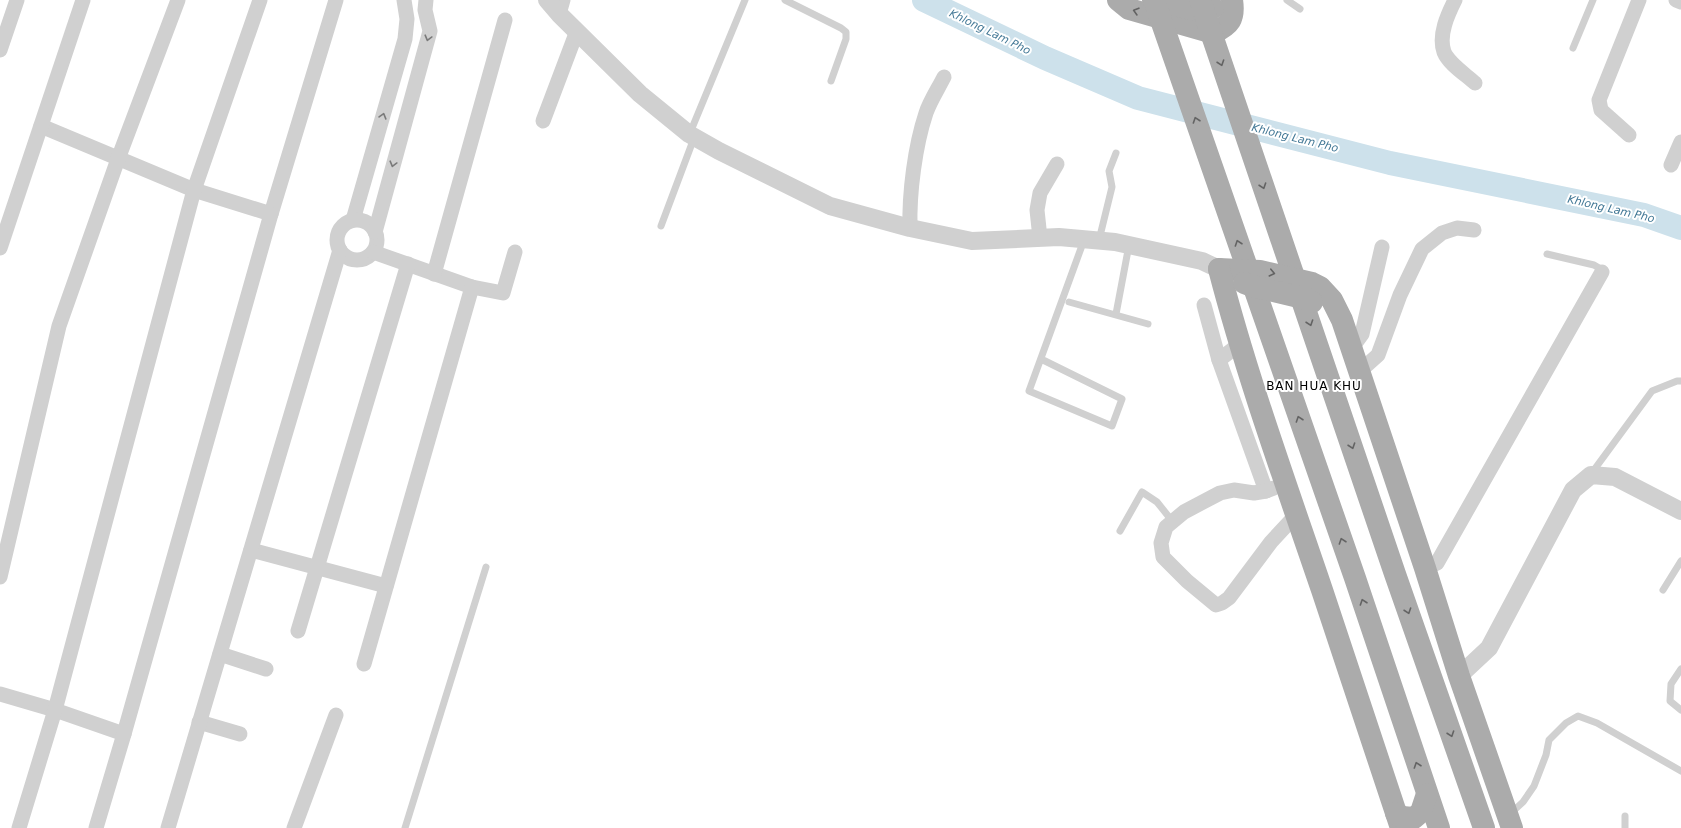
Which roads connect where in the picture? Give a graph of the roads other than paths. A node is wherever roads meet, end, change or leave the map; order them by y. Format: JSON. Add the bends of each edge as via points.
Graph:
{"nodes":[{"id":1,"x":17,"y":0,"type":"edge"},
{"id":2,"x":83,"y":0,"type":"edge"},
{"id":3,"x":178,"y":0,"type":"edge"},
{"id":4,"x":260,"y":0,"type":"edge"},
{"id":5,"x":336,"y":0,"type":"edge"},
{"id":6,"x":404,"y":0,"type":"edge"},
{"id":7,"x":426,"y":0,"type":"edge"},
{"id":8,"x":547,"y":0,"type":"edge"},
{"id":9,"x":745,"y":0,"type":"edge"},
{"id":10,"x":785,"y":0,"type":"edge"},
{"id":11,"x":1118,"y":0,"type":"edge"},
{"id":12,"x":1154,"y":0,"type":"edge"},
{"id":13,"x":1200,"y":0,"type":"edge"},
{"id":14,"x":1220,"y":0,"type":"edge"},
{"id":15,"x":1232,"y":0,"type":"edge"},
{"id":16,"x":1287,"y":0,"type":"edge"},
{"id":17,"x":1455,"y":0,"type":"edge"},
{"id":18,"x":1593,"y":0,"type":"edge"},
{"id":19,"x":1639,"y":0,"type":"edge"},
{"id":20,"x":1676,"y":0,"type":"edge"},
{"id":21,"x":1681,"y":2,"type":"edge"},
{"id":22,"x":561,"y":7,"type":"edge"},
{"id":23,"x":1300,"y":9,"type":"dead end"},
{"id":24,"x":505,"y":20,"type":"dead end"},
{"id":25,"x":577,"y":31,"type":"junction"},
{"id":26,"x":1573,"y":48,"type":"dead end"},
{"id":27,"x":0,"y":50,"type":"edge"},
{"id":28,"x":944,"y":77,"type":"dead end"},
{"id":29,"x":831,"y":81,"type":"dead end"},
{"id":30,"x":1475,"y":83,"type":"dead end"},
{"id":31,"x":543,"y":121,"type":"dead end"},
{"id":32,"x":41,"y":126,"type":"junction"},
{"id":33,"x":692,"y":135,"type":"junction"},
{"id":34,"x":1629,"y":135,"type":"dead end"},
{"id":35,"x":1681,"y":142,"type":"edge"},
{"id":36,"x":1116,"y":153,"type":"dead end"},
{"id":37,"x":118,"y":159,"type":"junction"},
{"id":38,"x":1057,"y":164,"type":"dead end"},
{"id":39,"x":1671,"y":165,"type":"dead end"},
{"id":40,"x":194,"y":190,"type":"junction"},
{"id":41,"x":271,"y":214,"type":"junction"},
{"id":42,"x":353,"y":220,"type":"junction"},
{"id":43,"x":661,"y":226,"type":"dead end"},
{"id":44,"x":910,"y":228,"type":"junction"},
{"id":45,"x":1474,"y":230,"type":"dead end"},
{"id":46,"x":375,"y":232,"type":"junction"},
{"id":47,"x":1040,"y":238,"type":"junction"},
{"id":48,"x":1092,"y":240,"type":"junction"},
{"id":49,"x":1130,"y":245,"type":"junction"},
{"id":50,"x":1382,"y":247,"type":"dead end"},
{"id":51,"x":0,"y":248,"type":"edge"},
{"id":52,"x":340,"y":250,"type":"junction"},
{"id":53,"x":372,"y":252,"type":"junction"},
{"id":54,"x":515,"y":252,"type":"dead end"},
{"id":55,"x":1547,"y":254,"type":"dead end"},
{"id":56,"x":408,"y":264,"type":"junction"},
{"id":57,"x":1219,"y":269,"type":"junction"},
{"id":58,"x":1602,"y":272,"type":"joint"},
{"id":59,"x":434,"y":274,"type":"junction"},
{"id":60,"x":472,"y":287,"type":"junction"},
{"id":61,"x":1069,"y":302,"type":"dead end"},
{"id":62,"x":1204,"y":305,"type":"dead end"},
{"id":63,"x":1116,"y":314,"type":"junction"},
{"id":64,"x":1148,"y":324,"type":"dead end"},
{"id":65,"x":1348,"y":341,"type":"junction"},
{"id":66,"x":1241,"y":343,"type":"junction"},
{"id":67,"x":1041,"y":359,"type":"junction"},
{"id":68,"x":1219,"y":360,"type":"junction"},
{"id":69,"x":1359,"y":372,"type":"junction"},
{"id":70,"x":1681,"y":382,"type":"edge"},
{"id":71,"x":1591,"y":475,"type":"junction"},
{"id":72,"x":1276,"y":488,"type":"junction"},
{"id":73,"x":1681,"y":511,"type":"edge"},
{"id":74,"x":1296,"y":515,"type":"junction"},
{"id":75,"x":1173,"y":522,"type":"junction"},
{"id":76,"x":1120,"y":531,"type":"dead end"},
{"id":77,"x":251,"y":550,"type":"junction"},
{"id":78,"x":1681,"y":561,"type":"edge"},
{"id":79,"x":486,"y":567,"type":"dead end"},
{"id":80,"x":317,"y":568,"type":"junction"},
{"id":81,"x":1425,"y":568,"type":"junction"},
{"id":82,"x":0,"y":577,"type":"edge"},
{"id":83,"x":386,"y":586,"type":"junction"},
{"id":84,"x":1663,"y":590,"type":"dead end"},
{"id":85,"x":298,"y":632,"type":"dead end"},
{"id":86,"x":220,"y":654,"type":"junction"},
{"id":87,"x":364,"y":664,"type":"dead end"},
{"id":88,"x":266,"y":669,"type":"dead end"},
{"id":89,"x":1681,"y":669,"type":"edge"},
{"id":90,"x":1459,"y":676,"type":"junction"},
{"id":91,"x":0,"y":694,"type":"edge"},
{"id":92,"x":55,"y":710,"type":"junction"},
{"id":93,"x":1681,"y":710,"type":"edge"},
{"id":94,"x":336,"y":715,"type":"dead end"},
{"id":95,"x":199,"y":722,"type":"junction"},
{"id":96,"x":124,"y":734,"type":"junction"},
{"id":97,"x":240,"y":734,"type":"dead end"},
{"id":98,"x":1681,"y":771,"type":"edge"},
{"id":99,"x":1427,"y":794,"type":"junction"},
{"id":100,"x":1508,"y":816,"type":"edge"},
{"id":101,"x":1625,"y":816,"type":"dead end"},
{"id":102,"x":1398,"y":821,"type":"edge"},
{"id":103,"x":1482,"y":821,"type":"edge"},
{"id":104,"x":19,"y":828,"type":"edge"},
{"id":105,"x":96,"y":828,"type":"edge"},
{"id":106,"x":168,"y":828,"type":"edge"},
{"id":107,"x":294,"y":828,"type":"edge"},
{"id":108,"x":405,"y":828,"type":"edge"},
{"id":109,"x":1439,"y":828,"type":"edge"},
{"id":110,"x":1625,"y":828,"type":"edge"}],
"edges":[{"from":1,"to":27,"type":"street"},
{"from":2,"to":32,"type":"street"},
{"from":3,"to":37,"type":"street"},
{"from":4,"to":40,"type":"street"},
{"from":5,"to":41,"type":"street"},
{"from":42,"to":6,"type":"street","one_way":true,"via":[[405,39],[407,19]]},
{"from":7,"to":46,"type":"street","one_way":true,"via":[[425,10],[430,31]]},
{"from":8,"to":22,"type":"street"},
{"from":9,"to":33,"type":"lane"},
{"from":10,"to":29,"type":"lane","via":[[846,32],[846,39]]},
{"from":15,"to":11,"type":"main road","one_way":true,"via":[[1233,15],[1226,27],[1213,33],[1129,9]]},
{"from":12,"to":14,"type":"main road","via":[[1203,12],[1216,7]]},
{"from":99,"to":12,"type":"main road","one_way":true,"via":[[1355,578]]},
{"from":13,"to":103,"type":"main road","one_way":true,"via":[[1395,574]]},
{"from":16,"to":23,"type":"lane"},
{"from":17,"to":30,"type":"street","via":[[1447,17],[1443,36],[1444,51]]},
{"from":18,"to":26,"type":"lane"},
{"from":19,"to":34,"type":"street","via":[[1599,100],[1601,110]]},
{"from":20,"to":21,"type":"street"},
{"from":22,"to":25,"type":"street"},
{"from":24,"to":59,"type":"street"},
{"from":25,"to":31,"type":"street"},
{"from":25,"to":33,"type":"street","via":[[640,94]]},
{"from":28,"to":44,"type":"street","via":[[926,112],[920,136],[909,201]]},
{"from":32,"to":37,"type":"street"},
{"from":32,"to":51,"type":"street"},
{"from":33,"to":43,"type":"lane"},
{"from":33,"to":44,"type":"street","via":[[830,206]]},
{"from":35,"to":39,"type":"street"},
{"from":36,"to":48,"type":"lane","via":[[1109,171],[1112,187]]},
{"from":37,"to":40,"type":"street"},
{"from":37,"to":82,"type":"street","via":[[59,326]]},
{"from":38,"to":47,"type":"street","via":[[1040,193],[1037,210]]},
{"from":40,"to":41,"type":"street"},
{"from":40,"to":92,"type":"street"},
{"from":41,"to":96,"type":"street"},
{"from":42,"to":46,"type":"street","via":[[366,222]]},
{"from":42,"to":52,"type":"street","via":[[347,222],[339,232]]},
{"from":44,"to":47,"type":"street","via":[[972,241]]},
{"from":45,"to":69,"type":"street","via":[[1457,228],[1442,233],[1422,249],[1400,294],[1378,355]]},
{"from":46,"to":53,"type":"street","via":[[376,239]]},
{"from":47,"to":48,"type":"street"},
{"from":48,"to":49,"type":"street"},
{"from":48,"to":67,"type":"lane"},
{"from":49,"to":57,"type":"street","via":[[1202,261]]},
{"from":49,"to":63,"type":"lane"},
{"from":50,"to":65,"type":"street","via":[[1362,334]]},
{"from":52,"to":53,"type":"street","via":[[355,260]]},
{"from":52,"to":77,"type":"street"},
{"from":53,"to":56,"type":"street"},
{"from":54,"to":60,"type":"street","via":[[503,292]]},
{"from":55,"to":58,"type":"lane","via":[[1594,265]]},
{"from":56,"to":59,"type":"street"},
{"from":56,"to":80,"type":"street"},
{"from":57,"to":65,"type":"main road","via":[[1252,286],[1307,299],[1321,308]]},
{"from":57,"to":66,"type":"main road"},
{"from":58,"to":81,"type":"street","via":[[1436,563]]},
{"from":59,"to":60,"type":"street"},
{"from":60,"to":83,"type":"street"},
{"from":61,"to":63,"type":"lane"},
{"from":62,"to":68,"type":"street"},
{"from":63,"to":64,"type":"lane"},
{"from":65,"to":69,"type":"main road"},
{"from":66,"to":68,"type":"street"},
{"from":66,"to":72,"type":"main road"},
{"from":67,"to":67,"type":"lane","via":[[1029,391],[1112,426],[1122,399]]},
{"from":68,"to":72,"type":"street"},
{"from":69,"to":81,"type":"main road"},
{"from":70,"to":71,"type":"lane","via":[[1677,381],[1652,391]]},
{"from":71,"to":73,"type":"street","via":[[1614,477]]},
{"from":71,"to":90,"type":"street","via":[[1573,490],[1489,648]]},
{"from":72,"to":74,"type":"main road"},
{"from":72,"to":75,"type":"street","via":[[1254,493],[1234,490],[1220,493],[1184,512]]},
{"from":74,"to":75,"type":"street","via":[[1271,542],[1228,598],[1216,605],[1186,581],[1163,557],[1161,543],[1166,527]]},
{"from":74,"to":102,"type":"main road"},
{"from":75,"to":76,"type":"lane","via":[[1157,502],[1142,492]]},
{"from":77,"to":80,"type":"street"},
{"from":77,"to":86,"type":"street"},
{"from":78,"to":84,"type":"lane"},
{"from":79,"to":108,"type":"lane"},
{"from":80,"to":83,"type":"street"},
{"from":80,"to":85,"type":"street"},
{"from":81,"to":90,"type":"main road"},
{"from":83,"to":87,"type":"street"},
{"from":86,"to":88,"type":"street"},
{"from":86,"to":95,"type":"street"},
{"from":89,"to":93,"type":"lane","via":[[1671,684],[1670,701]]},
{"from":90,"to":100,"type":"main road"},
{"from":91,"to":92,"type":"street"},
{"from":92,"to":96,"type":"street"},
{"from":92,"to":104,"type":"street"},
{"from":94,"to":107,"type":"street"},
{"from":95,"to":97,"type":"street"},
{"from":95,"to":106,"type":"street"},
{"from":96,"to":105,"type":"street"},
{"from":98,"to":100,"type":"lane","via":[[1596,723],[1578,716],[1566,723],[1549,740],[1534,786],[1523,802]]},
{"from":99,"to":102,"type":"main road","via":[[1421,812],[1414,818],[1402,817]]},
{"from":99,"to":109,"type":"main road"},
{"from":100,"to":103,"type":"main road","via":[[1502,812]]},
{"from":101,"to":110,"type":"lane"}]}
